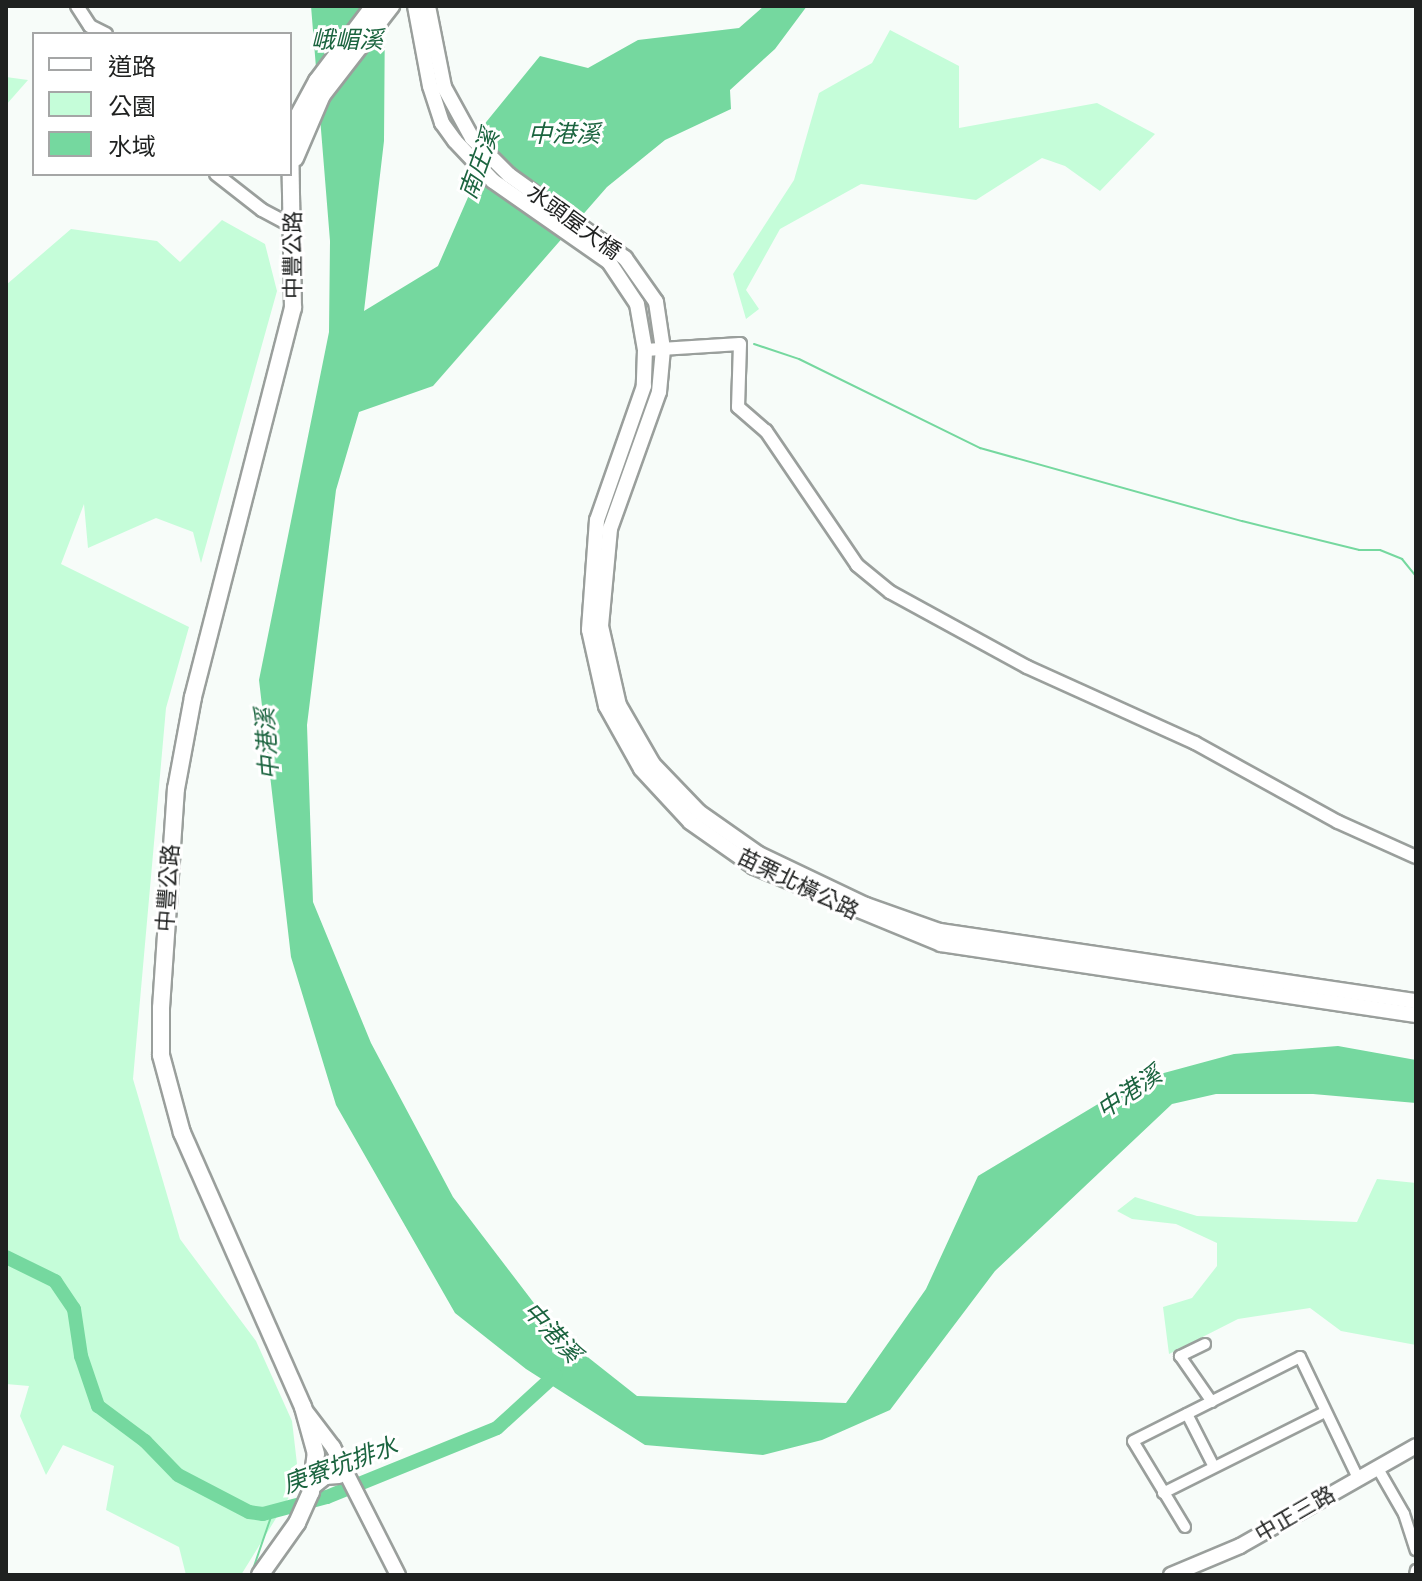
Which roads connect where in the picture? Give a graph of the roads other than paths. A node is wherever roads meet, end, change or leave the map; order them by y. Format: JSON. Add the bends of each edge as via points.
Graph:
{"nodes":[{"id":1,"x":77,"y":6,"type":"edge"},
{"id":2,"x":374,"y":6,"type":"edge"},
{"id":3,"x":391,"y":6,"type":"edge"},
{"id":4,"x":401,"y":6,"type":"edge"},
{"id":5,"x":415,"y":6,"type":"edge"},
{"id":6,"x":428,"y":6,"type":"edge"},
{"id":7,"x":417,"y":22,"type":"junction"},
{"id":8,"x":102,"y":32,"type":"edge"},
{"id":9,"x":294,"y":136,"type":"edge"},
{"id":10,"x":292,"y":159,"type":"edge"},
{"id":11,"x":219,"y":176,"type":"edge"},
{"id":12,"x":291,"y":176,"type":"edge"},
{"id":13,"x":294,"y":227,"type":"junction"},
{"id":14,"x":663,"y":349,"type":"junction"},
{"id":15,"x":645,"y":350,"type":"junction"},
{"id":16,"x":1416,"y":857,"type":"edge"},
{"id":17,"x":1416,"y":1001,"type":"edge"},
{"id":18,"x":1416,"y":1015,"type":"edge"},
{"id":19,"x":1205,"y":1344,"type":"dead end"},
{"id":20,"x":1212,"y":1402,"type":"junction"},
{"id":21,"x":305,"y":1412,"type":"junction"},
{"id":22,"x":1325,"y":1412,"type":"junction"},
{"id":23,"x":1187,"y":1414,"type":"junction"},
{"id":24,"x":1416,"y":1446,"type":"edge"},
{"id":25,"x":1214,"y":1467,"type":"junction"},
{"id":26,"x":1377,"y":1467,"type":"junction"},
{"id":27,"x":1358,"y":1478,"type":"junction"},
{"id":28,"x":344,"y":1480,"type":"junction"},
{"id":29,"x":313,"y":1489,"type":"junction"},
{"id":30,"x":1163,"y":1493,"type":"junction"},
{"id":31,"x":1185,"y":1527,"type":"dead end"},
{"id":32,"x":1416,"y":1550,"type":"edge"},
{"id":33,"x":260,"y":1575,"type":"edge"},
{"id":34,"x":398,"y":1575,"type":"edge"},
{"id":35,"x":1171,"y":1575,"type":"edge"}],
"edges":[{"from":1,"to":8,"type":"street","via":[[90,26]]},
{"from":2,"to":9,"type":"main road","via":[[317,81]]},
{"from":3,"to":9,"type":"main road"},
{"from":4,"to":7,"type":"main road"},
{"from":5,"to":7,"type":"main road"},
{"from":6,"to":14,"type":"main road","name":"水頭屋大橋","via":[[453,111],[509,175],[635,268],[656,302]]},
{"from":7,"to":15,"type":"main road","name":"水頭屋大橋","via":[[442,123],[493,181],[578,237],[622,276],[637,304]]},
{"from":9,"to":10,"type":"main road","name":"中豐公路"},
{"from":11,"to":13,"type":"street"},
{"from":12,"to":13,"type":"main road","name":"中豐公路"},
{"from":13,"to":21,"type":"main road","name":"中豐公路","via":[[287,344],[214,608],[176,789],[162,962],[161,1055],[182,1133]]},
{"from":14,"to":15,"type":"street"},
{"from":14,"to":16,"type":"street","via":[[740,344],[738,407],[766,431],[857,565],[890,592],[1027,667],[1195,743],[1338,822]]},
{"from":14,"to":17,"type":"main road","name":"苗栗北橫公路","via":[[659,392],[610,529],[601,626],[619,705],[653,764],[699,812],[759,854],[866,905],[940,931]]},
{"from":15,"to":18,"type":"main road","name":"苗栗北橫公路","via":[[644,386],[597,520],[589,630],[606,706],[641,769],[690,822],[754,867],[941,944]]},
{"from":19,"to":20,"type":"street","via":[[1180,1356]]},
{"from":20,"to":22,"type":"street","via":[[1300,1357]]},
{"from":20,"to":23,"type":"street"},
{"from":21,"to":28,"type":"main road"},
{"from":21,"to":29,"type":"main road","name":"中豐公路","via":[[316,1454]]},
{"from":22,"to":25,"type":"street"},
{"from":22,"to":27,"type":"street"},
{"from":23,"to":25,"type":"street"},
{"from":23,"to":30,"type":"street","via":[[1133,1441]]},
{"from":24,"to":26,"type":"main road","name":"中正三路"},
{"from":25,"to":30,"type":"street"},
{"from":26,"to":27,"type":"main road","name":"中正三路"},
{"from":26,"to":32,"type":"street","via":[[1404,1514]]},
{"from":27,"to":35,"type":"main road","name":"中正三路"},
{"from":28,"to":29,"type":"main road","via":[[325,1477]]},
{"from":28,"to":34,"type":"main road"},
{"from":29,"to":33,"type":"main road"},
{"from":30,"to":31,"type":"street"}]}
